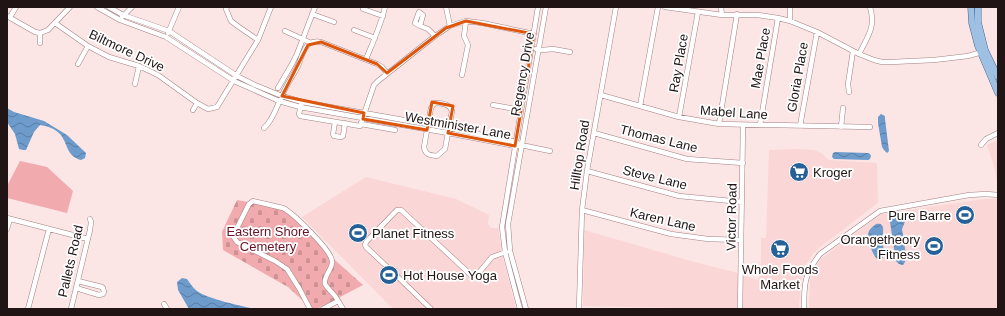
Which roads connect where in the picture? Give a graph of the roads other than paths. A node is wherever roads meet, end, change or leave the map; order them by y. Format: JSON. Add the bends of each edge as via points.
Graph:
{"nodes":[{"id":1,"x":16,"y":7,"type":"edge"},
{"id":2,"x":70,"y":7,"type":"edge"},
{"id":3,"x":97,"y":7,"type":"edge"},
{"id":4,"x":109,"y":7,"type":"edge"},
{"id":5,"x":132,"y":7,"type":"edge"},
{"id":6,"x":179,"y":7,"type":"edge"},
{"id":7,"x":227,"y":7,"type":"edge"},
{"id":8,"x":271,"y":7,"type":"edge"},
{"id":9,"x":315,"y":7,"type":"edge"},
{"id":10,"x":385,"y":7,"type":"edge"},
{"id":11,"x":446,"y":7,"type":"edge"},
{"id":12,"x":538,"y":7,"type":"edge"},
{"id":13,"x":546,"y":7,"type":"edge"},
{"id":14,"x":616,"y":7,"type":"edge"},
{"id":15,"x":658,"y":7,"type":"edge"},
{"id":16,"x":665,"y":7,"type":"edge"},
{"id":17,"x":721,"y":7,"type":"edge"},
{"id":18,"x":790,"y":7,"type":"edge"},
{"id":19,"x":870,"y":7,"type":"edge"},
{"id":20,"x":971,"y":7,"type":"edge"},
{"id":21,"x":978,"y":7,"type":"edge"},
{"id":22,"x":362,"y":9,"type":"dead end"},
{"id":23,"x":698,"y":12,"type":"junction"},
{"id":24,"x":312,"y":14,"type":"junction"},
{"id":25,"x":722,"y":14,"type":"junction"},
{"id":26,"x":737,"y":14,"type":"junction"},
{"id":27,"x":123,"y":15,"type":"junction"},
{"id":28,"x":383,"y":16,"type":"junction"},
{"id":29,"x":8,"y":17,"type":"edge"},
{"id":30,"x":778,"y":18,"type":"junction"},
{"id":31,"x":120,"y":20,"type":"junction"},
{"id":32,"x":466,"y":21,"type":"junction"},
{"id":33,"x":790,"y":21,"type":"junction"},
{"id":34,"x":334,"y":22,"type":"dead end"},
{"id":35,"x":55,"y":23,"type":"junction"},
{"id":36,"x":420,"y":26,"type":"dead end"},
{"id":37,"x":450,"y":26,"type":"junction"},
{"id":38,"x":354,"y":30,"type":"dead end"},
{"id":39,"x":169,"y":31,"type":"junction"},
{"id":40,"x":285,"y":31,"type":"dead end"},
{"id":41,"x":541,"y":31,"type":"junction"},
{"id":42,"x":535,"y":32,"type":"junction"},
{"id":43,"x":816,"y":32,"type":"junction"},
{"id":44,"x":40,"y":33,"type":"junction"},
{"id":45,"x":435,"y":36,"type":"junction"},
{"id":46,"x":166,"y":37,"type":"junction"},
{"id":47,"x":375,"y":38,"type":"junction"},
{"id":48,"x":303,"y":39,"type":"junction"},
{"id":49,"x":258,"y":40,"type":"junction"},
{"id":50,"x":40,"y":43,"type":"dead end"},
{"id":51,"x":311,"y":43,"type":"junction"},
{"id":52,"x":88,"y":46,"type":"junction"},
{"id":53,"x":532,"y":48,"type":"junction"},
{"id":54,"x":538,"y":49,"type":"junction"},
{"id":55,"x":853,"y":51,"type":"junction"},
{"id":56,"x":982,"y":51,"type":"junction"},
{"id":57,"x":570,"y":52,"type":"dead end"},
{"id":58,"x":859,"y":54,"type":"junction"},
{"id":59,"x":366,"y":59,"type":"junction"},
{"id":60,"x":78,"y":64,"type":"dead end"},
{"id":61,"x":292,"y":64,"type":"junction"},
{"id":62,"x":139,"y":66,"type":"junction"},
{"id":63,"x":298,"y":67,"type":"junction"},
{"id":64,"x":387,"y":73,"type":"junction"},
{"id":65,"x":462,"y":75,"type":"dead end"},
{"id":66,"x":237,"y":76,"type":"junction"},
{"id":67,"x":998,"y":77,"type":"edge"},
{"id":68,"x":234,"y":81,"type":"junction"},
{"id":69,"x":135,"y":84,"type":"dead end"},
{"id":70,"x":278,"y":88,"type":"dead end"},
{"id":71,"x":525,"y":91,"type":"junction"},
{"id":72,"x":530,"y":92,"type":"junction"},
{"id":73,"x":848,"y":92,"type":"dead end"},
{"id":74,"x":998,"y":92,"type":"edge"},
{"id":75,"x":601,"y":95,"type":"junction"},
{"id":76,"x":282,"y":96,"type":"junction"},
{"id":77,"x":279,"y":101,"type":"junction"},
{"id":78,"x":302,"y":102,"type":"junction"},
{"id":79,"x":197,"y":103,"type":"junction"},
{"id":80,"x":493,"y":106,"type":"dead end"},
{"id":81,"x":640,"y":106,"type":"junction"},
{"id":82,"x":300,"y":107,"type":"junction"},
{"id":83,"x":843,"y":108,"type":"dead end"},
{"id":84,"x":193,"y":110,"type":"dead end"},
{"id":85,"x":521,"y":110,"type":"junction"},
{"id":86,"x":364,"y":113,"type":"junction"},
{"id":87,"x":679,"y":117,"type":"junction"},
{"id":88,"x":362,"y":121,"type":"junction"},
{"id":89,"x":335,"y":122,"type":"junction"},
{"id":90,"x":345,"y":124,"type":"junction"},
{"id":91,"x":719,"y":124,"type":"junction"},
{"id":92,"x":743,"y":125,"type":"junction"},
{"id":93,"x":760,"y":125,"type":"junction"},
{"id":94,"x":800,"y":126,"type":"junction"},
{"id":95,"x":841,"y":126,"type":"junction"},
{"id":96,"x":428,"y":127,"type":"junction"},
{"id":97,"x":870,"y":127,"type":"dead end"},
{"id":98,"x":264,"y":128,"type":"dead end"},
{"id":99,"x":395,"y":130,"type":"dead end"},
{"id":100,"x":448,"y":131,"type":"junction"},
{"id":101,"x":594,"y":133,"type":"junction"},
{"id":102,"x":998,"y":133,"type":"edge"},
{"id":103,"x":515,"y":144,"type":"junction"},
{"id":104,"x":981,"y":145,"type":"dead end"},
{"id":105,"x":521,"y":146,"type":"junction"},
{"id":106,"x":550,"y":150,"type":"dead end"},
{"id":107,"x":743,"y":163,"type":"junction"},
{"id":108,"x":588,"y":171,"type":"junction"},
{"id":109,"x":996,"y":194,"type":"edge"},
{"id":110,"x":742,"y":202,"type":"junction"},
{"id":111,"x":582,"y":210,"type":"junction"},
{"id":112,"x":8,"y":219,"type":"edge"},
{"id":113,"x":90,"y":219,"type":"dead end"},
{"id":114,"x":49,"y":229,"type":"junction"},
{"id":115,"x":7,"y":230,"type":"edge"},
{"id":116,"x":88,"y":240,"type":"junction"},
{"id":117,"x":741,"y":240,"type":"junction"},
{"id":118,"x":510,"y":250,"type":"junction"},
{"id":119,"x":505,"y":252,"type":"junction"},
{"id":120,"x":78,"y":281,"type":"junction"},
{"id":121,"x":76,"y":288,"type":"junction"},
{"id":122,"x":338,"y":301,"type":"junction"},
{"id":123,"x":28,"y":309,"type":"edge"},
{"id":124,"x":71,"y":309,"type":"edge"},
{"id":125,"x":310,"y":309,"type":"edge"},
{"id":126,"x":323,"y":309,"type":"edge"},
{"id":127,"x":343,"y":309,"type":"edge"},
{"id":128,"x":431,"y":309,"type":"edge"},
{"id":129,"x":520,"y":309,"type":"edge"},
{"id":130,"x":526,"y":309,"type":"edge"},
{"id":131,"x":579,"y":309,"type":"edge"},
{"id":132,"x":740,"y":309,"type":"edge"},
{"id":133,"x":804,"y":309,"type":"edge"}],
"edges":[{"from":1,"to":29,"type":"street"},
{"from":2,"to":35,"type":"street"},
{"from":3,"to":31,"type":"street","name":"Westminister Lane"},
{"from":4,"to":27,"type":"street","name":"Westminister Lane"},
{"from":5,"to":27,"type":"street"},
{"from":6,"to":39,"type":"street"},
{"from":7,"to":49,"type":"street","via":[[231,20]]},
{"from":8,"to":49,"type":"street","name":"Biltmore Drive"},
{"from":9,"to":24,"type":"street"},
{"from":10,"to":28,"type":"street"},
{"from":11,"to":37,"type":"street"},
{"from":12,"to":42,"type":"street","name":"Regency Drive"},
{"from":13,"to":41,"type":"street","name":"Regency Drive"},
{"from":14,"to":75,"type":"street","name":"Hilltop Road"},
{"from":15,"to":81,"type":"street"},
{"from":16,"to":23,"type":"street"},
{"from":17,"to":25,"type":"street"},
{"from":18,"to":33,"type":"street"},
{"from":19,"to":58,"type":"street","via":[[872,27]]},
{"from":20,"to":56,"type":"main road","via":[[972,23]]},
{"from":21,"to":56,"type":"main road"},
{"from":22,"to":28,"type":"street"},
{"from":23,"to":25,"type":"street"},
{"from":23,"to":87,"type":"street","name":"Ray Place"},
{"from":24,"to":34,"type":"street"},
{"from":24,"to":48,"type":"street"},
{"from":25,"to":26,"type":"street"},
{"from":26,"to":30,"type":"street"},
{"from":26,"to":91,"type":"street"},
{"from":27,"to":31,"type":"street"},
{"from":27,"to":39,"type":"street","name":"Westminister Lane"},
{"from":28,"to":47,"type":"street"},
{"from":29,"to":44,"type":"street"},
{"from":30,"to":33,"type":"street"},
{"from":30,"to":93,"type":"street","name":"Mae Place"},
{"from":31,"to":46,"type":"street","name":"Westminister Lane"},
{"from":32,"to":37,"type":"street"},
{"from":32,"to":42,"type":"street"},
{"from":32,"to":65,"type":"street","via":[[464,36],[468,45]]},
{"from":33,"to":43,"type":"street"},
{"from":35,"to":44,"type":"street"},
{"from":35,"to":52,"type":"street","name":"Biltmore Drive"},
{"from":36,"to":45,"type":"street"},
{"from":37,"to":45,"type":"street"},
{"from":38,"to":47,"type":"street"},
{"from":39,"to":46,"type":"street"},
{"from":39,"to":66,"type":"street","name":"Westminister Lane"},
{"from":40,"to":48,"type":"street"},
{"from":41,"to":42,"type":"street"},
{"from":41,"to":54,"type":"street","name":"Regency Drive"},
{"from":42,"to":53,"type":"street","name":"Regency Drive"},
{"from":43,"to":55,"type":"street"},
{"from":43,"to":94,"type":"street","name":"Gloria Place"},
{"from":44,"to":50,"type":"street"},
{"from":45,"to":64,"type":"street"},
{"from":46,"to":68,"type":"street","name":"Westminister Lane"},
{"from":47,"to":59,"type":"street"},
{"from":48,"to":51,"type":"street"},
{"from":48,"to":61,"type":"street"},
{"from":49,"to":66,"type":"street","name":"Biltmore Drive"},
{"from":51,"to":59,"type":"street","via":[[321,42]]},
{"from":51,"to":63,"type":"street","via":[[307,46]]},
{"from":52,"to":60,"type":"street"},
{"from":52,"to":62,"type":"street","name":"Biltmore Drive"},
{"from":53,"to":54,"type":"street"},
{"from":53,"to":71,"type":"street","name":"Regency Drive"},
{"from":54,"to":57,"type":"street"},
{"from":54,"to":72,"type":"street","name":"Regency Drive"},
{"from":55,"to":58,"type":"street"},
{"from":55,"to":73,"type":"street"},
{"from":56,"to":58,"type":"street","via":[[968,56],[891,62],[874,60]]},
{"from":56,"to":67,"type":"main road"},
{"from":56,"to":74,"type":"main road"},
{"from":59,"to":64,"type":"street","via":[[382,67]]},
{"from":61,"to":63,"type":"street"},
{"from":61,"to":70,"type":"street"},
{"from":62,"to":69,"type":"street"},
{"from":62,"to":79,"type":"street","name":"Biltmore Drive","via":[[158,75]]},
{"from":63,"to":76,"type":"street"},
{"from":64,"to":86,"type":"street","via":[[374,85]]},
{"from":66,"to":68,"type":"street","name":"Biltmore Drive"},
{"from":66,"to":76,"type":"street","name":"Westminister Lane"},
{"from":68,"to":77,"type":"street","name":"Westminister Lane"},
{"from":68,"to":79,"type":"street","name":"Biltmore Drive","via":[[217,107],[208,109]]},
{"from":71,"to":72,"type":"street"},
{"from":71,"to":85,"type":"street","name":"Regency Drive"},
{"from":72,"to":105,"type":"street","name":"Regency Drive"},
{"from":75,"to":81,"type":"street","name":"Mabel Lane"},
{"from":75,"to":101,"type":"street","name":"Hilltop Road"},
{"from":76,"to":77,"type":"street"},
{"from":76,"to":78,"type":"street","name":"Westminister Lane"},
{"from":77,"to":82,"type":"street","name":"Westminister Lane"},
{"from":77,"to":98,"type":"street","via":[[272,119]]},
{"from":78,"to":82,"type":"street"},
{"from":78,"to":86,"type":"street","name":"Westminister Lane"},
{"from":79,"to":84,"type":"street"},
{"from":80,"to":85,"type":"street"},
{"from":81,"to":87,"type":"street","name":"Mabel Lane"},
{"from":82,"to":88,"type":"street","name":"Westminister Lane"},
{"from":82,"to":89,"type":"street","via":[[300,116]]},
{"from":83,"to":95,"type":"street"},
{"from":85,"to":103,"type":"street","name":"Regency Drive"},
{"from":86,"to":88,"type":"street"},
{"from":86,"to":96,"type":"street","name":"Westminister Lane"},
{"from":87,"to":91,"type":"street","name":"Mabel Lane"},
{"from":88,"to":90,"type":"street","via":[[360,126]]},
{"from":88,"to":96,"type":"street","name":"Westminister Lane"},
{"from":88,"to":99,"type":"street"},
{"from":89,"to":90,"type":"street"},
{"from":89,"to":90,"type":"street","via":[[334,136],[342,136]]},
{"from":91,"to":92,"type":"street","name":"Mabel Lane"},
{"from":92,"to":93,"type":"street","name":"Mabel Lane"},
{"from":92,"to":107,"type":"street","name":"Victor Road"},
{"from":93,"to":94,"type":"street","name":"Mabel Lane"},
{"from":94,"to":95,"type":"street","name":"Mabel Lane"},
{"from":95,"to":97,"type":"street","name":"Mabel Lane"},
{"from":96,"to":100,"type":"street","name":"Westminister Lane"},
{"from":96,"to":100,"type":"street","via":[[433,105],[437,103],[450,107],[452,111]]},
{"from":96,"to":100,"type":"street","via":[[424,151],[437,156],[445,149]]},
{"from":100,"to":103,"type":"street","name":"Westminister Lane"},
{"from":101,"to":107,"type":"street","name":"Thomas Lane","via":[[687,159]]},
{"from":101,"to":108,"type":"street","name":"Hilltop Road"},
{"from":102,"to":104,"type":"street","via":[[986,139]]},
{"from":103,"to":105,"type":"street","name":"Westminister Lane"},
{"from":103,"to":119,"type":"street","name":"Regency Drive","via":[[502,227]]},
{"from":105,"to":106,"type":"street"},
{"from":105,"to":118,"type":"street","name":"Regency Drive","via":[[508,224]]},
{"from":107,"to":110,"type":"street","name":"Victor Road"},
{"from":108,"to":110,"type":"street","name":"Steve Lane","via":[[679,196]]},
{"from":108,"to":111,"type":"street","name":"Hilltop Road"},
{"from":109,"to":133,"type":"street","via":[[969,195],[880,211],[820,254],[807,275]]},
{"from":110,"to":117,"type":"street","name":"Victor Road"},
{"from":111,"to":117,"type":"street","name":"Karen Lane","via":[[671,234]]},
{"from":111,"to":131,"type":"street","name":"Hilltop Road"},
{"from":112,"to":114,"type":"street"},
{"from":112,"to":115,"type":"street"},
{"from":113,"to":116,"type":"street","name":"Pallets Road"},
{"from":114,"to":116,"type":"street"},
{"from":114,"to":123,"type":"street"},
{"from":116,"to":120,"type":"street","name":"Pallets Road"},
{"from":117,"to":132,"type":"street","name":"Victor Road"},
{"from":118,"to":119,"type":"street"},
{"from":118,"to":130,"type":"street","name":"Regency Drive"},
{"from":119,"to":128,"type":"street","via":[[492,257],[477,275],[471,275],[401,210],[396,210],[366,242],[366,248]]},
{"from":119,"to":129,"type":"street","name":"Regency Drive"},
{"from":120,"to":121,"type":"street","name":"Pallets Road"},
{"from":120,"to":121,"type":"street","via":[[102,287],[104,292],[99,294]]},
{"from":121,"to":124,"type":"street","name":"Pallets Road"},
{"from":122,"to":125,"type":"street","via":[[325,282],[332,266],[331,255],[287,210],[252,201],[248,204],[233,236],[237,242],[288,269]]},
{"from":122,"to":126,"type":"street"},
{"from":122,"to":127,"type":"street"}]}
